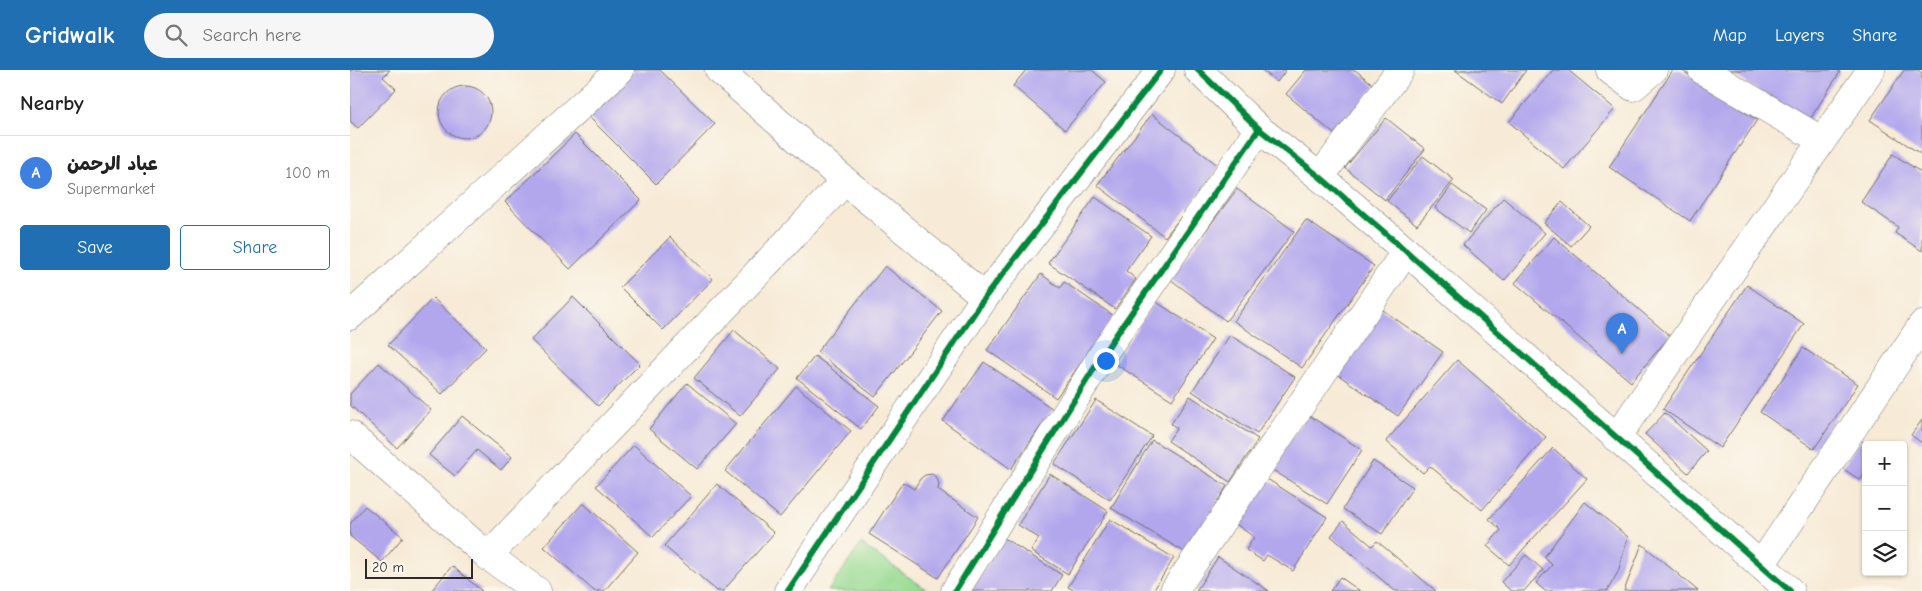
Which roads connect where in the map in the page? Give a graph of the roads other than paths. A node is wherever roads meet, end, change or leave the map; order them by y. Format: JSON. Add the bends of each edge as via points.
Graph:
{"nodes":[{"id":1,"x":620,"y":70,"type":"edge"},
{"id":2,"x":719,"y":70,"type":"edge"},
{"id":3,"x":1161,"y":70,"type":"edge"},
{"id":4,"x":1198,"y":70,"type":"edge"},
{"id":5,"x":1400,"y":70,"type":"edge"},
{"id":6,"x":1610,"y":70,"type":"edge"},
{"id":7,"x":1653,"y":70,"type":"edge"},
{"id":8,"x":1702,"y":70,"type":"edge"},
{"id":9,"x":1871,"y":70,"type":"edge"},
{"id":10,"x":1259,"y":129,"type":"junction"},
{"id":11,"x":1821,"y":140,"type":"junction"},
{"id":12,"x":1320,"y":177,"type":"junction"},
{"id":13,"x":845,"y":180,"type":"junction"},
{"id":14,"x":1406,"y":251,"type":"junction"},
{"id":15,"x":985,"y":297,"type":"junction"},
{"id":16,"x":350,"y":316,"type":"edge"},
{"id":17,"x":1922,"y":325,"type":"edge"},
{"id":18,"x":350,"y":435,"type":"edge"},
{"id":19,"x":1616,"y":438,"type":"junction"},
{"id":20,"x":488,"y":556,"type":"junction"},
{"id":21,"x":1761,"y":565,"type":"junction"},
{"id":22,"x":538,"y":591,"type":"edge"},
{"id":23,"x":788,"y":591,"type":"edge"},
{"id":24,"x":955,"y":591,"type":"edge"},
{"id":25,"x":1174,"y":591,"type":"edge"},
{"id":26,"x":1790,"y":591,"type":"edge"}],
"edges":[{"from":1,"to":16,"type":"street"},
{"from":2,"to":13,"type":"street"},
{"from":3,"to":15,"type":"street"},
{"from":4,"to":10,"type":"street"},
{"from":5,"to":12,"type":"street"},
{"from":6,"to":7,"type":"street","via":[[1633,87]]},
{"from":8,"to":11,"type":"street"},
{"from":9,"to":11,"type":"street"},
{"from":10,"to":12,"type":"street"},
{"from":10,"to":24,"type":"street","via":[[1105,351]]},
{"from":11,"to":19,"type":"street"},
{"from":12,"to":14,"type":"street"},
{"from":13,"to":15,"type":"street"},
{"from":13,"to":20,"type":"street"},
{"from":14,"to":19,"type":"street"},
{"from":14,"to":25,"type":"street"},
{"from":15,"to":23,"type":"street"},
{"from":17,"to":21,"type":"street"},
{"from":18,"to":20,"type":"street"},
{"from":19,"to":21,"type":"street"},
{"from":20,"to":22,"type":"street"},
{"from":21,"to":26,"type":"street"}]}
